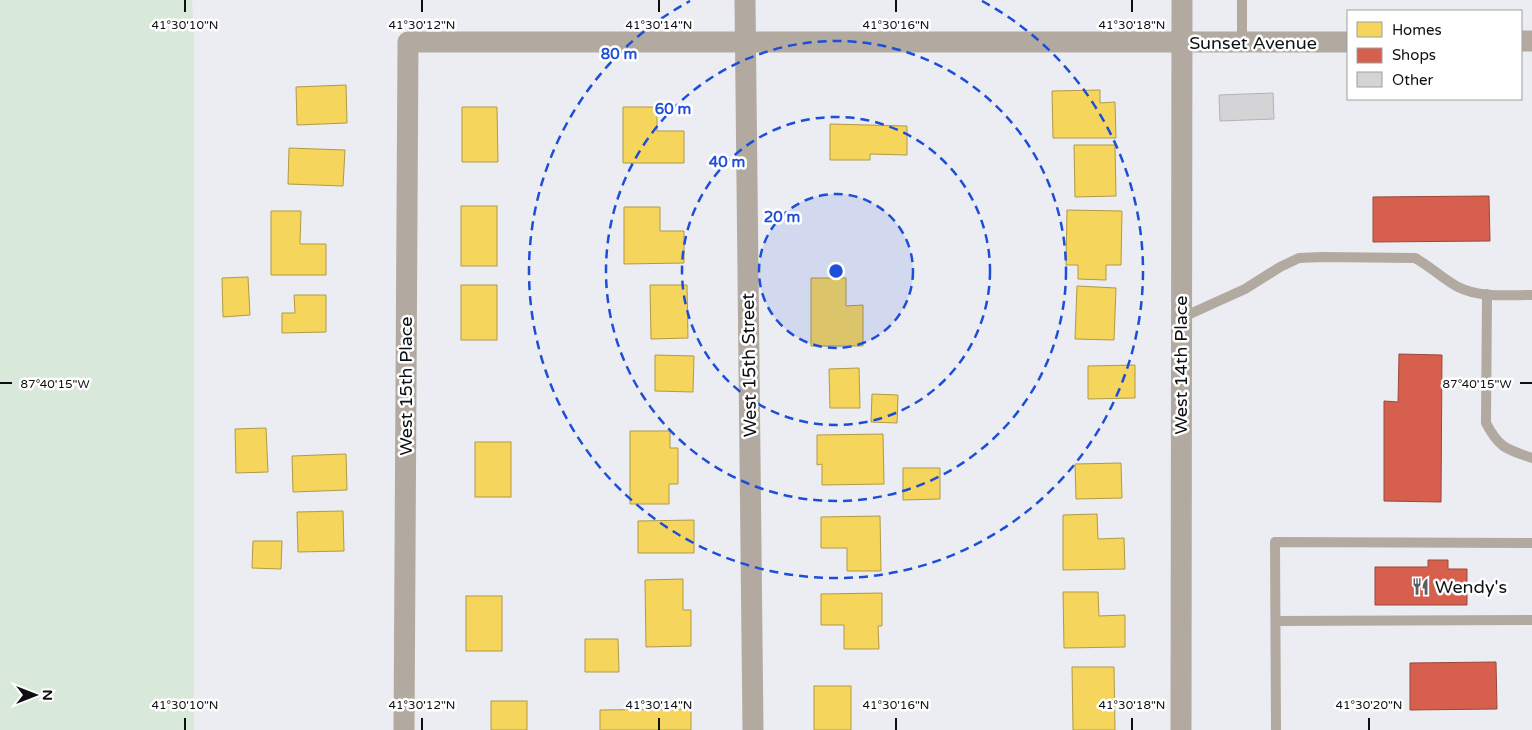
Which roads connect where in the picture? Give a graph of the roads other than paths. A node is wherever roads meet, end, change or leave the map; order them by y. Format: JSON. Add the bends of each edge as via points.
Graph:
{"nodes":[{"id":1,"x":745,"y":0,"type":"edge"},
{"id":2,"x":1182,"y":0,"type":"edge"},
{"id":3,"x":1242,"y":0,"type":"edge"},
{"id":4,"x":745,"y":41,"type":"junction"},
{"id":5,"x":408,"y":42,"type":"joint"},
{"id":6,"x":1347,"y":42,"type":"edge"},
{"id":7,"x":1182,"y":43,"type":"junction"},
{"id":8,"x":1242,"y":43,"type":"junction"},
{"id":9,"x":1487,"y":294,"type":"junction"},
{"id":10,"x":1532,"y":295,"type":"edge"},
{"id":11,"x":1182,"y":318,"type":"junction"},
{"id":12,"x":1532,"y":458,"type":"edge"},
{"id":13,"x":1532,"y":543,"type":"edge"},
{"id":14,"x":1532,"y":620,"type":"edge"},
{"id":15,"x":1276,"y":621,"type":"junction"},
{"id":16,"x":404,"y":730,"type":"edge"},
{"id":17,"x":753,"y":730,"type":"edge"},
{"id":18,"x":1181,"y":730,"type":"edge"},
{"id":19,"x":1276,"y":730,"type":"edge"}],
"edges":[{"from":1,"to":4,"type":"street","name":"West 15th Street"},
{"from":2,"to":7,"type":"street","name":"West 14th Place"},
{"from":3,"to":8,"type":"lane"},
{"from":4,"to":5,"type":"street","name":"Sunset Avenue"},
{"from":4,"to":7,"type":"street","name":"Sunset Avenue"},
{"from":4,"to":17,"type":"street","name":"West 15th Street"},
{"from":5,"to":16,"type":"street","name":"West 15th Place"},
{"from":6,"to":8,"type":"street","name":"Sunset Avenue"},
{"from":7,"to":8,"type":"street","name":"Sunset Avenue"},
{"from":7,"to":11,"type":"street","name":"West 14th Place"},
{"from":9,"to":10,"type":"lane"},
{"from":9,"to":11,"type":"lane","via":[[1457,287],[1416,258],[1299,258]]},
{"from":9,"to":12,"type":"lane","via":[[1486,423],[1494,440],[1508,450]]},
{"from":11,"to":18,"type":"street","name":"West 14th Place"},
{"from":13,"to":15,"type":"lane","via":[[1275,542]]},
{"from":14,"to":15,"type":"lane"},
{"from":15,"to":19,"type":"lane"}]}
